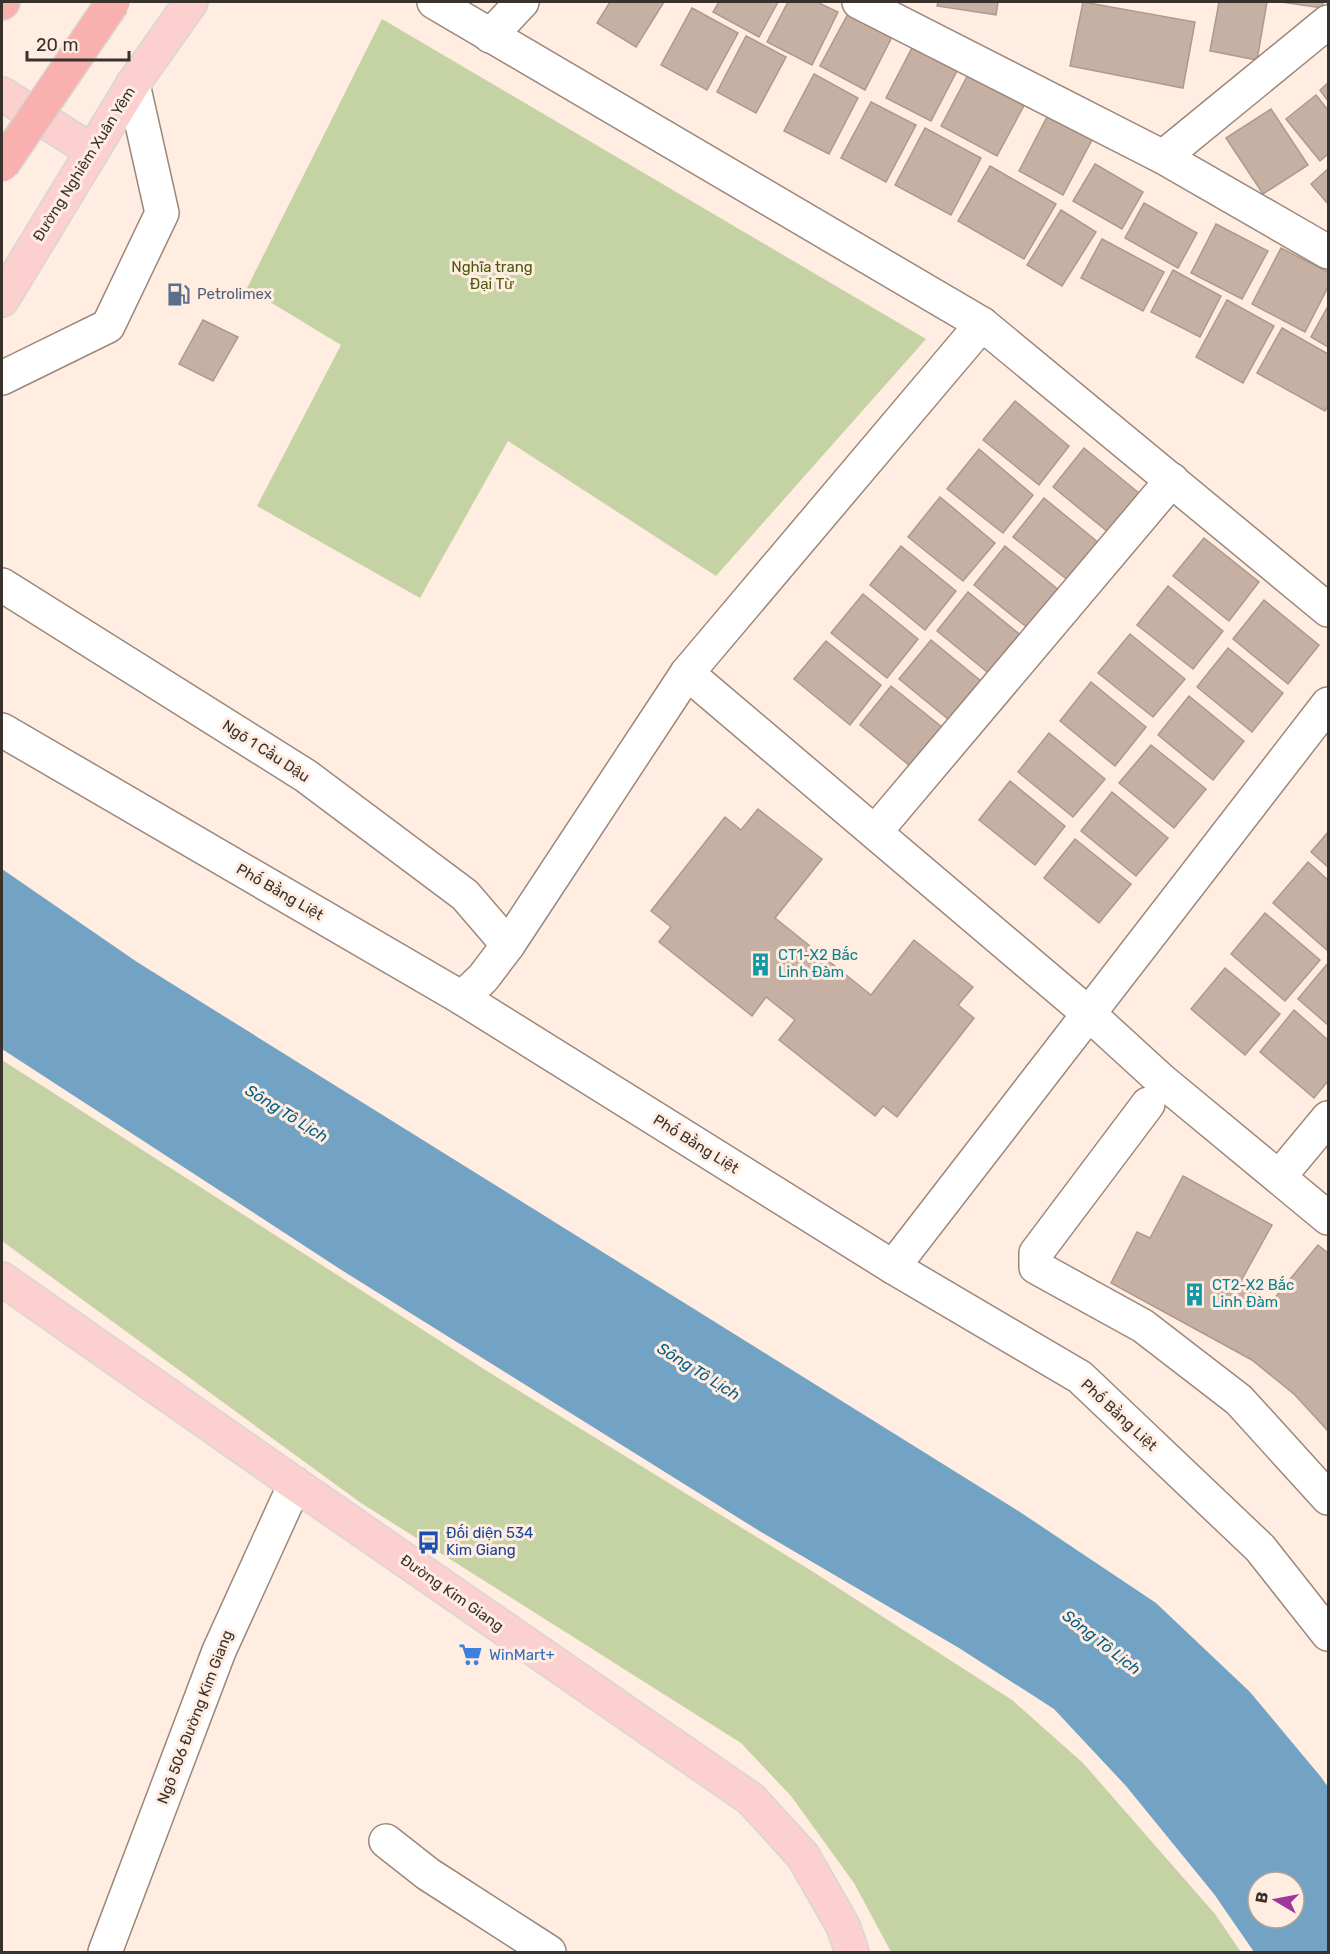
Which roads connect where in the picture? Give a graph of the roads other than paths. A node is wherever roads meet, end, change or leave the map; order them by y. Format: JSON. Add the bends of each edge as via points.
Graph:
{"nodes":[{"id":1,"x":113,"y":2,"type":"edge"},
{"id":2,"x":190,"y":2,"type":"edge"},
{"id":3,"x":434,"y":2,"type":"edge"},
{"id":4,"x":522,"y":2,"type":"edge"},
{"id":5,"x":859,"y":2,"type":"edge"},
{"id":6,"x":1329,"y":22,"type":"edge"},
{"id":7,"x":490,"y":36,"type":"junction"},
{"id":8,"x":133,"y":84,"type":"junction"},
{"id":9,"x":2,"y":94,"type":"edge"},
{"id":10,"x":92,"y":151,"type":"junction"},
{"id":11,"x":1163,"y":158,"type":"junction"},
{"id":12,"x":2,"y":165,"type":"edge"},
{"id":13,"x":1329,"y":252,"type":"edge"},
{"id":14,"x":2,"y":300,"type":"edge"},
{"id":15,"x":982,"y":324,"type":"junction"},
{"id":16,"x":2,"y":378,"type":"edge"},
{"id":17,"x":1172,"y":480,"type":"junction"},
{"id":18,"x":2,"y":585,"type":"edge"},
{"id":19,"x":1329,"y":610,"type":"edge"},
{"id":20,"x":687,"y":673,"type":"junction"},
{"id":21,"x":1329,"y":704,"type":"edge"},
{"id":22,"x":2,"y":730,"type":"edge"},
{"id":23,"x":874,"y":832,"type":"junction"},
{"id":24,"x":508,"y":945,"type":"junction"},
{"id":25,"x":462,"y":998,"type":"junction"},
{"id":26,"x":1089,"y":1014,"type":"junction"},
{"id":27,"x":1148,"y":1104,"type":"dead end"},
{"id":28,"x":1329,"y":1118,"type":"edge"},
{"id":29,"x":1279,"y":1177,"type":"junction"},
{"id":30,"x":1329,"y":1218,"type":"edge"},
{"id":31,"x":893,"y":1267,"type":"junction"},
{"id":32,"x":2,"y":1279,"type":"edge"},
{"id":33,"x":295,"y":1484,"type":"junction"},
{"id":34,"x":1329,"y":1498,"type":"edge"},
{"id":35,"x":1329,"y":1634,"type":"edge"},
{"id":36,"x":386,"y":1841,"type":"dead end"},
{"id":37,"x":105,"y":1953,"type":"edge"},
{"id":38,"x":549,"y":1953,"type":"edge"},
{"id":39,"x":852,"y":1953,"type":"edge"}],
"edges":[{"from":1,"to":12,"type":"highway","bridge":true},
{"from":2,"to":8,"type":"main road","name":"Đường Nghiêm Xuân Yêm"},
{"from":3,"to":7,"type":"street"},
{"from":4,"to":7,"type":"street"},
{"from":5,"to":11,"type":"street"},
{"from":6,"to":11,"type":"street"},
{"from":7,"to":15,"type":"street"},
{"from":8,"to":10,"type":"main road","name":"Đường Nghiêm Xuân Yêm"},
{"from":8,"to":16,"type":"street","via":[[162,213],[108,326]]},
{"from":9,"to":10,"type":"main road"},
{"from":10,"to":14,"type":"main road","name":"Đường Nghiêm Xuân Yêm"},
{"from":11,"to":13,"type":"street"},
{"from":15,"to":17,"type":"street"},
{"from":15,"to":20,"type":"street"},
{"from":17,"to":19,"type":"street"},
{"from":17,"to":23,"type":"street"},
{"from":18,"to":24,"type":"street","name":"Ngõ 1 Cầu Dậu","via":[[306,776],[465,895]]},
{"from":20,"to":23,"type":"street"},
{"from":20,"to":24,"type":"street"},
{"from":21,"to":26,"type":"street"},
{"from":22,"to":25,"type":"street","name":"Phố Bằng Liệt"},
{"from":23,"to":26,"type":"street"},
{"from":24,"to":25,"type":"street"},
{"from":25,"to":31,"type":"street","name":"Phố Bằng Liệt"},
{"from":26,"to":29,"type":"street","via":[[1160,1079]]},
{"from":26,"to":31,"type":"street"},
{"from":27,"to":34,"type":"street","via":[[1036,1253],[1036,1267],[1143,1326],[1239,1400]]},
{"from":28,"to":29,"type":"street"},
{"from":29,"to":30,"type":"street"},
{"from":31,"to":35,"type":"street","name":"Phố Bằng Liệt","via":[[1080,1377],[1260,1548]]},
{"from":32,"to":33,"type":"main road","name":"Đường Kim Giang"},
{"from":33,"to":37,"type":"street","name":"Ngõ 506 Đường Kim Giang","via":[[219,1651]]},
{"from":33,"to":39,"type":"main road","name":"Đường Kim Giang","via":[[752,1799],[803,1856],[843,1926]]},
{"from":36,"to":38,"type":"street","via":[[428,1874]]}]}
